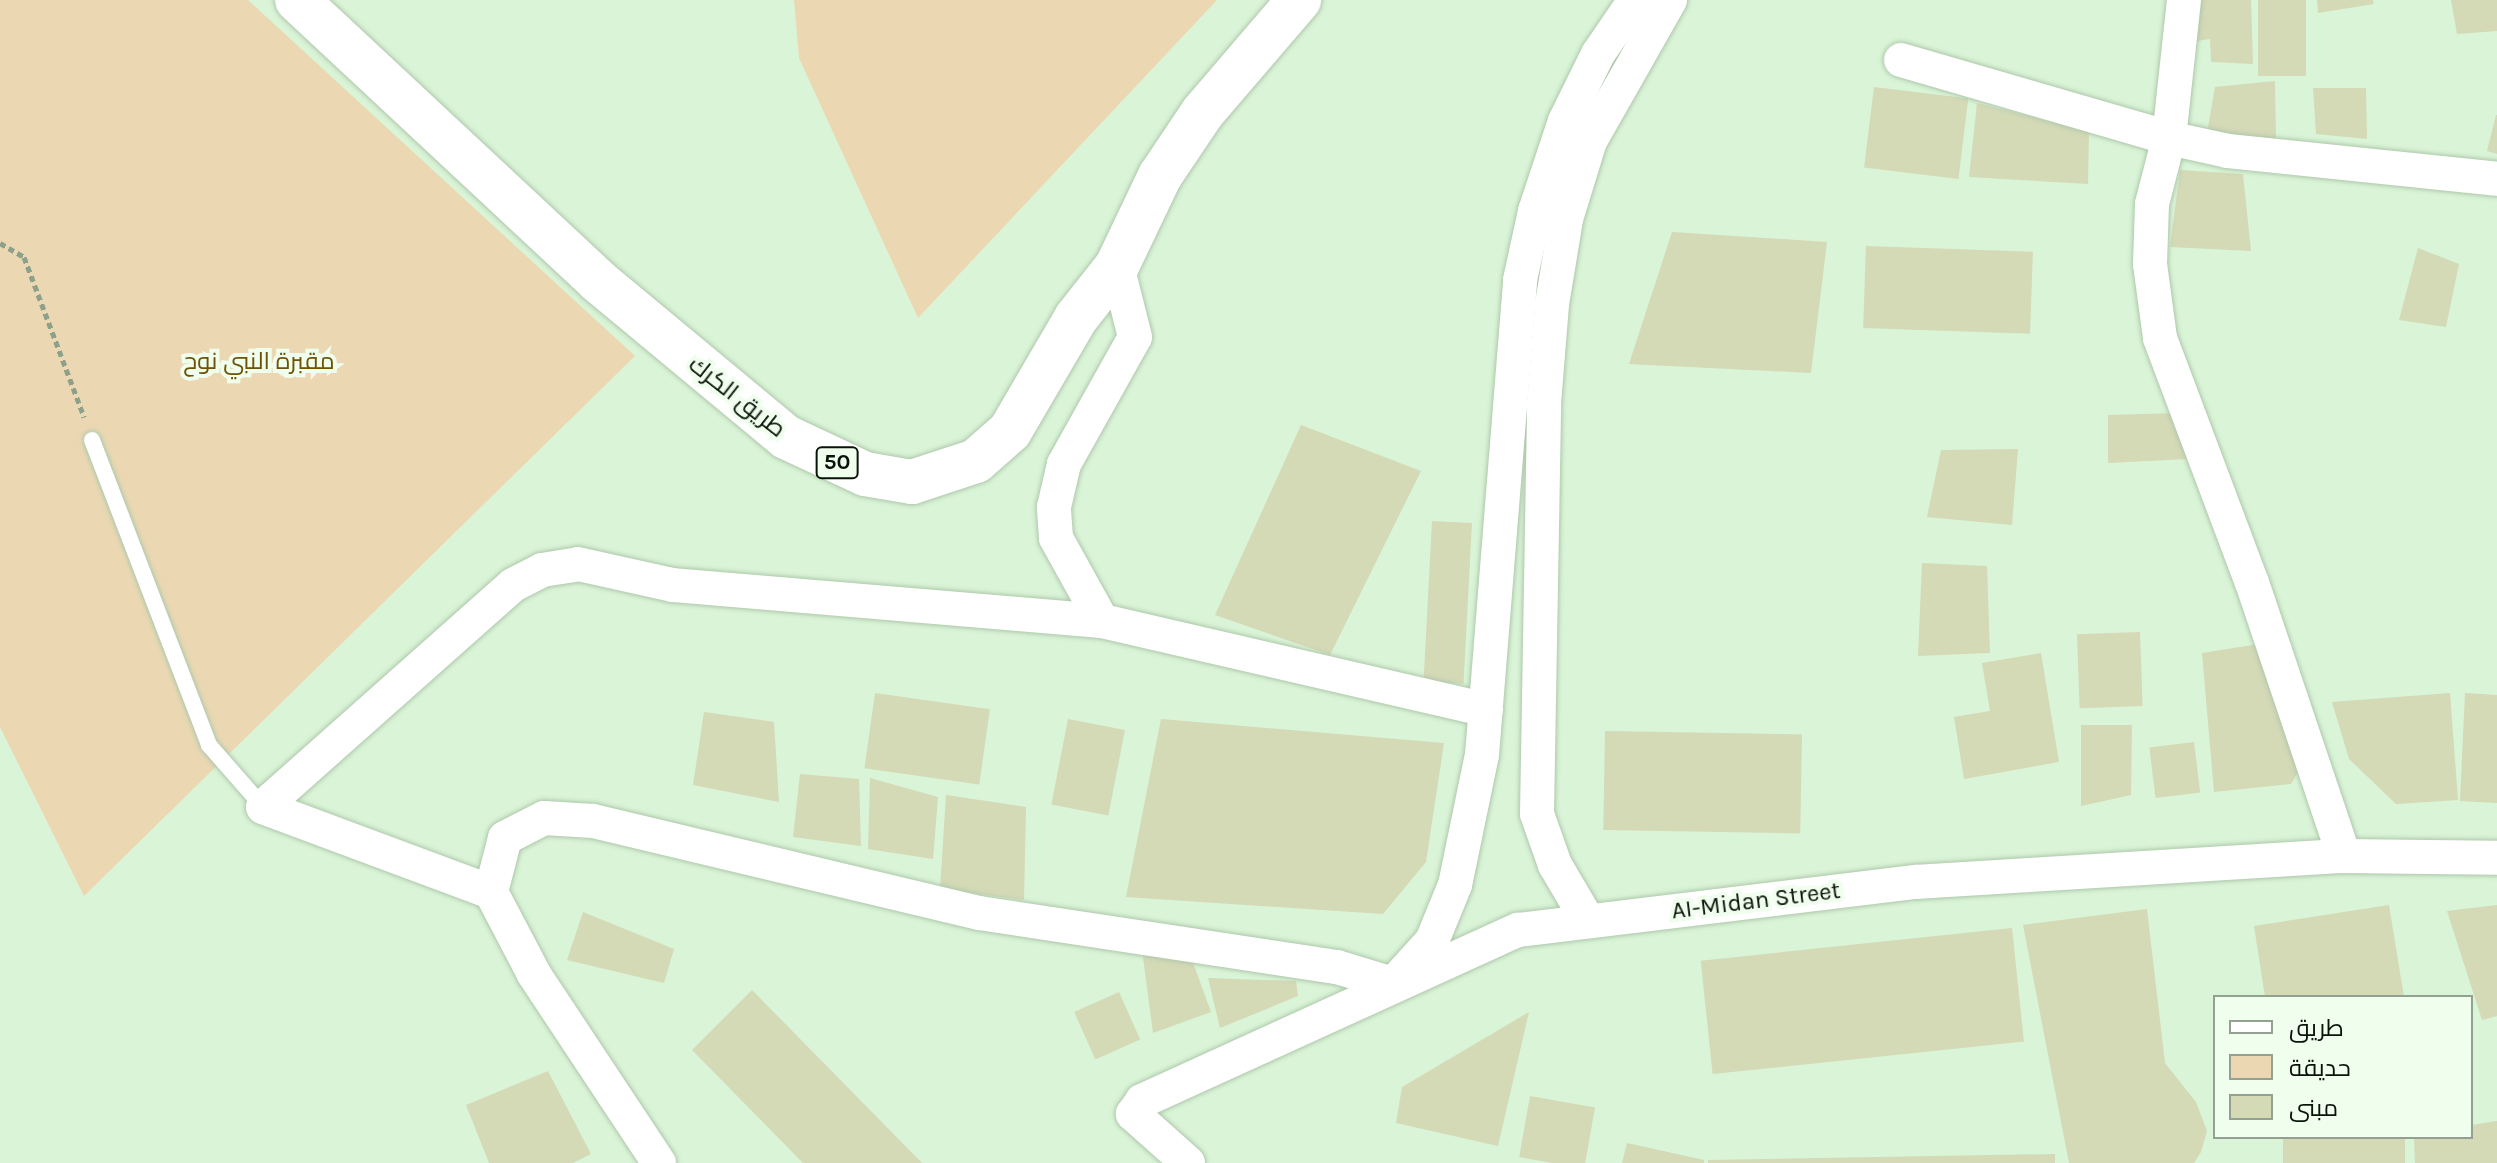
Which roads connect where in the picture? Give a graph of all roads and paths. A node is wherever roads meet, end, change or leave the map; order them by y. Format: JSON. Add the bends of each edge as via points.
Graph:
{"nodes":[{"id":1,"x":297,"y":0,"type":"edge"},
{"id":2,"x":1299,"y":0,"type":"edge"},
{"id":3,"x":1635,"y":0,"type":"edge"},
{"id":4,"x":1670,"y":0,"type":"edge"},
{"id":5,"x":2184,"y":0,"type":"edge"},
{"id":6,"x":1901,"y":60,"type":"dead end"},
{"id":7,"x":2169,"y":138,"type":"junction"},
{"id":8,"x":2497,"y":179,"type":"edge"},
{"id":9,"x":1551,"y":215,"type":"junction"},
{"id":10,"x":0,"y":243,"type":"edge"},
{"id":11,"x":1117,"y":266,"type":"junction"},
{"id":12,"x":92,"y":440,"type":"joint"},
{"id":13,"x":1102,"y":621,"type":"junction"},
{"id":14,"x":1486,"y":710,"type":"junction"},
{"id":15,"x":263,"y":807,"type":"junction"},
{"id":16,"x":2344,"y":856,"type":"junction"},
{"id":17,"x":2497,"y":858,"type":"edge"},
{"id":18,"x":491,"y":892,"type":"junction"},
{"id":19,"x":1588,"y":921,"type":"junction"},
{"id":20,"x":1393,"y":984,"type":"junction"},
{"id":21,"x":659,"y":1163,"type":"edge"},
{"id":22,"x":1188,"y":1163,"type":"edge"}],
"edges":[{"from":1,"to":11,"type":"main road","name":"طريق الكرك","number":"50","via":[[598,281],[718,384],[786,437],[865,474],[912,482],[994,448],[1076,318]]},
{"from":2,"to":11,"type":"main road","name":"طريق الكرك","number":"50","via":[[1203,112],[1160,176]]},
{"from":3,"to":9,"type":"street","via":[[1598,54],[1565,121]]},
{"from":4,"to":9,"type":"street"},
{"from":5,"to":7,"type":"street"},
{"from":6,"to":7,"type":"street"},
{"from":7,"to":8,"type":"street","via":[[2228,151]]},
{"from":7,"to":16,"type":"street","via":[[2152,219],[2150,264],[2160,338],[2252,583]]},
{"from":9,"to":14,"type":"street","via":[[1520,280]]},
{"from":9,"to":19,"type":"street","via":[[1537,814],[1555,865]]},
{"from":10,"to":12,"type":"path","via":[[24,257]]},
{"from":11,"to":13,"type":"street","via":[[1135,337],[1064,464],[1054,507],[1056,538]]},
{"from":12,"to":15,"type":"lane","via":[[209,745]]},
{"from":13,"to":14,"type":"street"},
{"from":13,"to":15,"type":"street","via":[[673,585],[578,564],[542,570],[513,585]]},
{"from":14,"to":20,"type":"street","via":[[1455,885],[1432,941]]},
{"from":15,"to":18,"type":"street"},
{"from":16,"to":17,"type":"street","name":"AI-Midan Street"},
{"from":16,"to":19,"type":"street","name":"AI-Midan Street","via":[[1915,882]]},
{"from":18,"to":20,"type":"street","via":[[505,838],[544,818],[566,816],[979,913],[1337,967]]},
{"from":18,"to":21,"type":"street","via":[[534,974]]},
{"from":19,"to":20,"type":"street","name":"AI-Midan Street","via":[[1518,930]]},
{"from":20,"to":22,"type":"street","name":"AI-Midan Street","via":[[1142,1101],[1133,1114]]}]}
